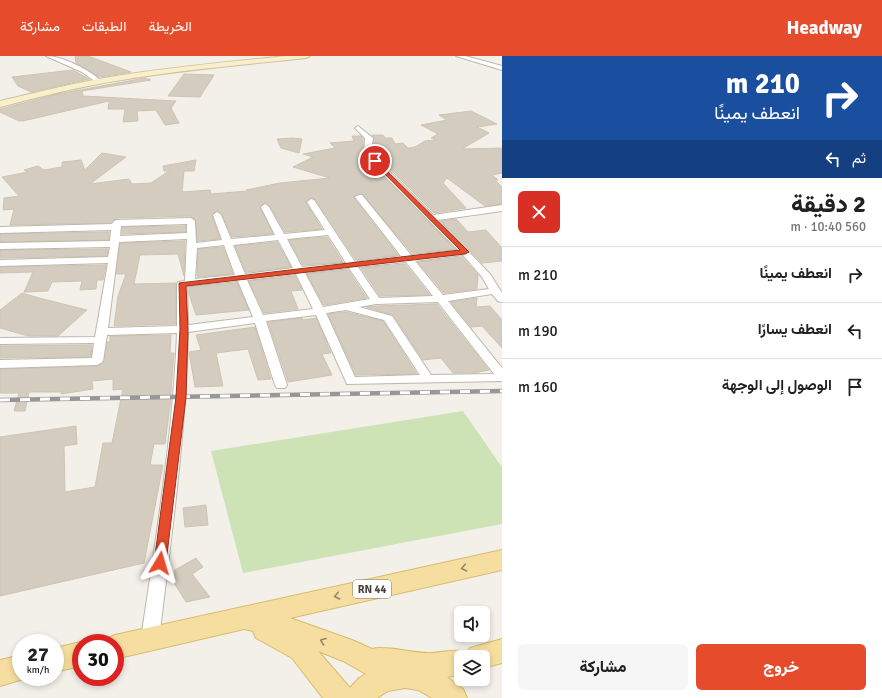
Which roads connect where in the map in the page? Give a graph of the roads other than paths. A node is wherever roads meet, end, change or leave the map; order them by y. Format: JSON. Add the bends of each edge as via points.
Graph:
{"nodes":[{"id":1,"x":49,"y":56,"type":"edge"},
{"id":2,"x":306,"y":56,"type":"edge"},
{"id":3,"x":459,"y":56,"type":"edge"},
{"id":4,"x":502,"y":68,"type":"edge"},
{"id":5,"x":98,"y":81,"type":"junction"},
{"id":6,"x":0,"y":104,"type":"edge"},
{"id":7,"x":358,"y":128,"type":"dead end"},
{"id":8,"x":358,"y":197,"type":"dead end"},
{"id":9,"x":311,"y":202,"type":"dead end"},
{"id":10,"x":265,"y":208,"type":"dead end"},
{"id":11,"x":502,"y":208,"type":"edge"},
{"id":12,"x":217,"y":215,"type":"dead end"},
{"id":13,"x":432,"y":218,"type":"junction"},
{"id":14,"x":116,"y":227,"type":"junction"},
{"id":15,"x":0,"y":230,"type":"edge"},
{"id":16,"x":330,"y":232,"type":"junction"},
{"id":17,"x":280,"y":237,"type":"junction"},
{"id":18,"x":114,"y":241,"type":"junction"},
{"id":19,"x":192,"y":241,"type":"junction"},
{"id":20,"x":226,"y":242,"type":"junction"},
{"id":21,"x":0,"y":246,"type":"edge"},
{"id":22,"x":465,"y":252,"type":"junction"},
{"id":23,"x":408,"y":258,"type":"junction"},
{"id":24,"x":113,"y":260,"type":"junction"},
{"id":25,"x":0,"y":263,"type":"edge"},
{"id":26,"x":352,"y":265,"type":"junction"},
{"id":27,"x":298,"y":271,"type":"junction"},
{"id":28,"x":241,"y":277,"type":"junction"},
{"id":29,"x":190,"y":283,"type":"junction"},
{"id":30,"x":494,"y":290,"type":"junction"},
{"id":31,"x":440,"y":299,"type":"junction"},
{"id":32,"x":502,"y":299,"type":"edge"},
{"id":33,"x":376,"y":301,"type":"junction"},
{"id":34,"x":346,"y":307,"type":"junction"},
{"id":35,"x":320,"y":312,"type":"junction"},
{"id":36,"x":260,"y":320,"type":"junction"},
{"id":37,"x":184,"y":329,"type":"junction"},
{"id":38,"x":101,"y":336,"type":"junction"},
{"id":39,"x":0,"y":341,"type":"edge"},
{"id":40,"x":0,"y":364,"type":"edge"},
{"id":41,"x":502,"y":377,"type":"edge"},
{"id":42,"x":428,"y":379,"type":"junction"},
{"id":43,"x":281,"y":385,"type":"dead end"},
{"id":44,"x":502,"y":560,"type":"edge"},
{"id":45,"x":242,"y":618,"type":"junction"},
{"id":46,"x":150,"y":639,"type":"junction"},
{"id":47,"x":124,"y":645,"type":"edge"},
{"id":48,"x":301,"y":650,"type":"junction"},
{"id":49,"x":502,"y":651,"type":"edge"},
{"id":50,"x":352,"y":652,"type":"junction"},
{"id":51,"x":490,"y":654,"type":"edge"},
{"id":52,"x":490,"y":655,"type":"edge"},
{"id":53,"x":454,"y":663,"type":"edge"},
{"id":54,"x":454,"y":669,"type":"edge"},
{"id":55,"x":12,"y":670,"type":"edge"},
{"id":56,"x":0,"y":673,"type":"edge"},
{"id":57,"x":396,"y":676,"type":"junction"},
{"id":58,"x":426,"y":680,"type":"junction"},
{"id":59,"x":325,"y":698,"type":"edge"},
{"id":60,"x":340,"y":698,"type":"edge"},
{"id":61,"x":359,"y":698,"type":"edge"},
{"id":62,"x":453,"y":698,"type":"edge"}],
"edges":[{"from":1,"to":5,"type":"street","via":[[84,71]]},
{"from":2,"to":5,"type":"main road"},
{"from":3,"to":4,"type":"street"},
{"from":5,"to":6,"type":"main road"},
{"from":7,"to":13,"type":"street","via":[[369,138],[367,153]]},
{"from":8,"to":23,"type":"street"},
{"from":9,"to":16,"type":"street"},
{"from":10,"to":17,"type":"street"},
{"from":11,"to":13,"type":"street"},
{"from":12,"to":20,"type":"street"},
{"from":13,"to":22,"type":"street"},
{"from":14,"to":15,"type":"street"},
{"from":14,"to":18,"type":"street"},
{"from":14,"to":19,"type":"street","via":[[117,223],[190,221]]},
{"from":16,"to":17,"type":"street"},
{"from":16,"to":26,"type":"street"},
{"from":17,"to":20,"type":"street"},
{"from":17,"to":27,"type":"street"},
{"from":18,"to":19,"type":"street"},
{"from":18,"to":21,"type":"street"},
{"from":18,"to":24,"type":"street"},
{"from":19,"to":20,"type":"street"},
{"from":19,"to":29,"type":"street"},
{"from":20,"to":28,"type":"street"},
{"from":22,"to":23,"type":"street"},
{"from":22,"to":30,"type":"street","via":[[486,276]]},
{"from":23,"to":26,"type":"street"},
{"from":23,"to":31,"type":"street"},
{"from":24,"to":25,"type":"street"},
{"from":24,"to":38,"type":"street"},
{"from":26,"to":27,"type":"street"},
{"from":26,"to":33,"type":"street"},
{"from":27,"to":28,"type":"street"},
{"from":27,"to":35,"type":"street"},
{"from":28,"to":29,"type":"street"},
{"from":28,"to":36,"type":"street"},
{"from":29,"to":37,"type":"street","via":[[182,284]]},
{"from":30,"to":31,"type":"street"},
{"from":30,"to":32,"type":"street"},
{"from":31,"to":33,"type":"street"},
{"from":31,"to":41,"type":"street"},
{"from":33,"to":34,"type":"street"},
{"from":34,"to":35,"type":"street"},
{"from":34,"to":42,"type":"street","via":[[388,318]]},
{"from":35,"to":36,"type":"street"},
{"from":35,"to":42,"type":"street","via":[[351,381]]},
{"from":36,"to":37,"type":"street"},
{"from":36,"to":43,"type":"street"},
{"from":37,"to":38,"type":"street"},
{"from":37,"to":46,"type":"street","via":[[181,397]]},
{"from":38,"to":39,"type":"street"},
{"from":38,"to":40,"type":"street","via":[[97,361]]},
{"from":41,"to":42,"type":"street"},
{"from":44,"to":45,"type":"main road","number":"RN 44","one_way":true},
{"from":45,"to":46,"type":"main road","number":"RN 44"},
{"from":45,"to":48,"type":"main road"},
{"from":50,"to":45,"type":"main road","one_way":true,"via":[[302,633]]},
{"from":46,"to":47,"type":"main road","number":"RN 44"},
{"from":48,"to":59,"type":"main road","via":[[326,694]]},
{"from":48,"to":60,"type":"main road"},
{"from":49,"to":51,"type":"main road"},
{"from":49,"to":52,"type":"main road"},
{"from":50,"to":53,"type":"main road","via":[[406,665]]},
{"from":50,"to":57,"type":"main road"},
{"from":54,"to":58,"type":"main road"},
{"from":55,"to":56,"type":"main road"},
{"from":57,"to":58,"type":"main road"},
{"from":57,"to":61,"type":"main road","via":[[387,677],[371,685]]},
{"from":58,"to":62,"type":"main road"}]}
